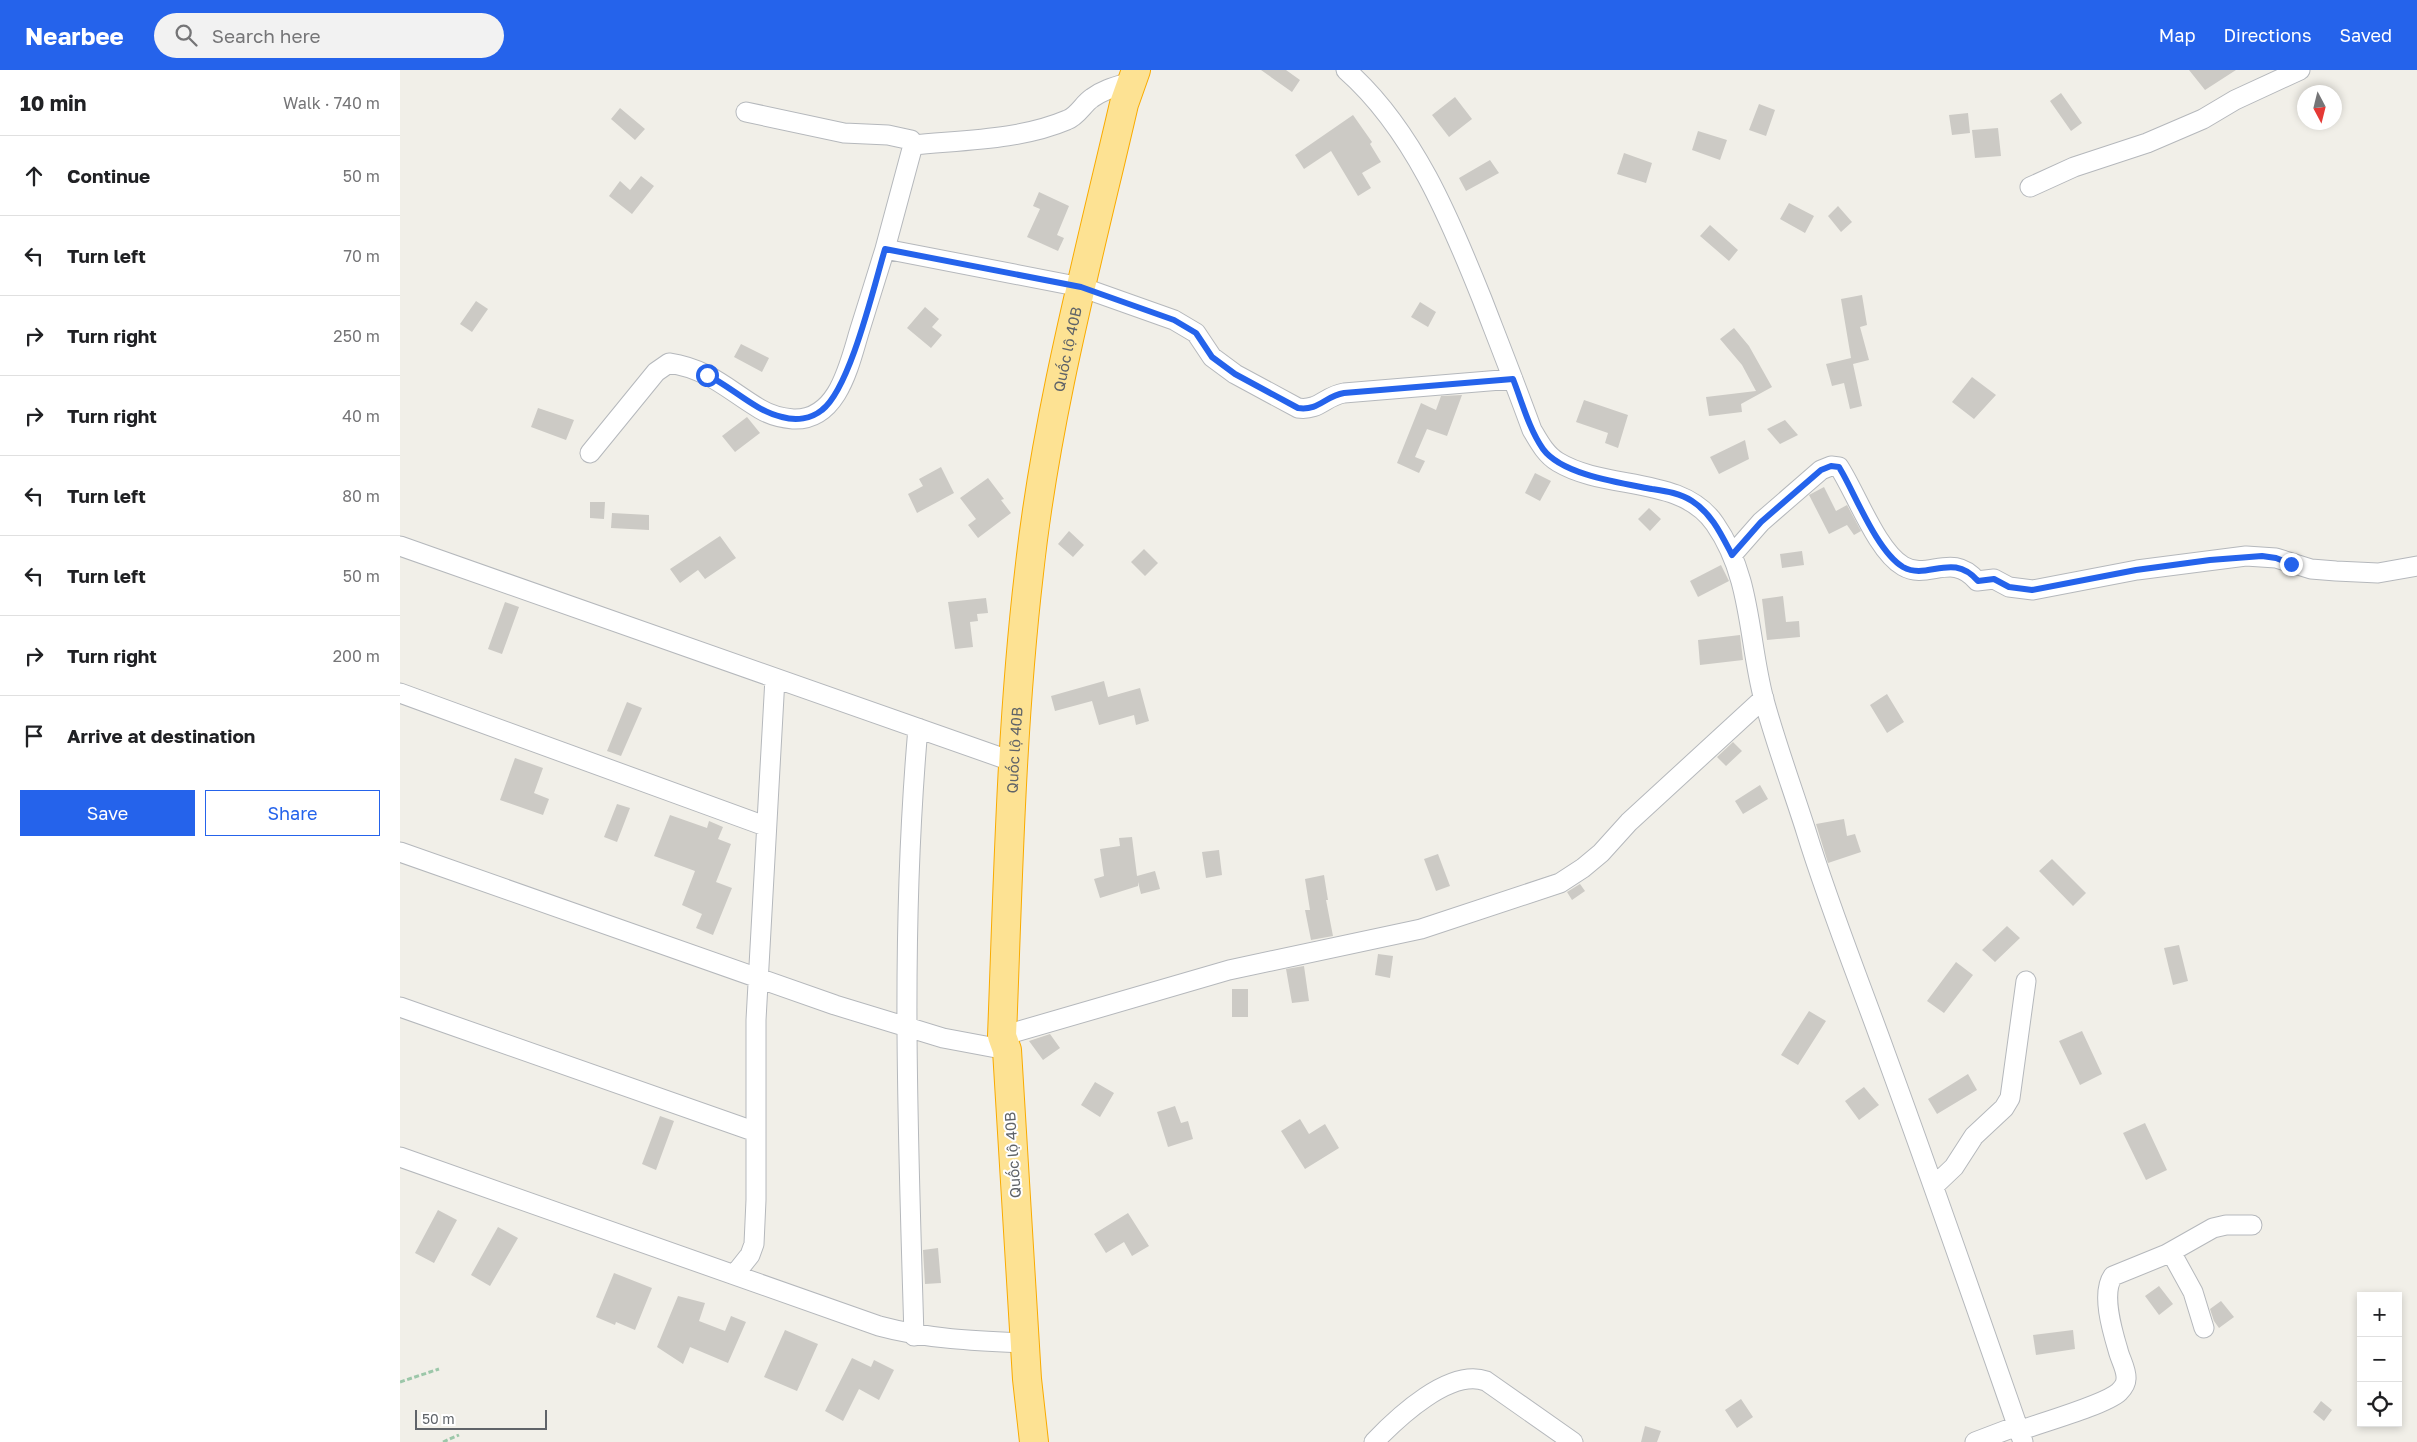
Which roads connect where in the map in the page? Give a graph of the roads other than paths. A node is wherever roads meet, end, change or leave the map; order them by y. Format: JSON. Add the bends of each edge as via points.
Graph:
{"nodes":[{"id":1,"x":1346,"y":70,"type":"edge"},
{"id":2,"x":2300,"y":70,"type":"edge"},
{"id":3,"x":1134,"y":76,"type":"edge"},
{"id":4,"x":746,"y":112,"type":"dead end"},
{"id":5,"x":913,"y":145,"type":"junction"},
{"id":6,"x":2030,"y":187,"type":"dead end"},
{"id":7,"x":885,"y":249,"type":"junction"},
{"id":8,"x":1081,"y":287,"type":"junction"},
{"id":9,"x":1513,"y":379,"type":"junction"},
{"id":10,"x":590,"y":453,"type":"dead end"},
{"id":11,"x":400,"y":546,"type":"edge"},
{"id":12,"x":1732,"y":555,"type":"junction"},
{"id":13,"x":2417,"y":566,"type":"edge"},
{"id":14,"x":775,"y":678,"type":"junction"},
{"id":15,"x":400,"y":693,"type":"edge"},
{"id":16,"x":1764,"y":698,"type":"junction"},
{"id":17,"x":918,"y":728,"type":"junction"},
{"id":18,"x":1014,"y":762,"type":"junction"},
{"id":19,"x":765,"y":826,"type":"junction"},
{"id":20,"x":400,"y":852,"type":"edge"},
{"id":21,"x":759,"y":978,"type":"junction"},
{"id":22,"x":2026,"y":981,"type":"dead end"},
{"id":23,"x":400,"y":1007,"type":"edge"},
{"id":24,"x":906,"y":1027,"type":"junction"},
{"id":25,"x":1004,"y":1043,"type":"junction"},
{"id":26,"x":756,"y":1132,"type":"junction"},
{"id":27,"x":400,"y":1157,"type":"edge"},
{"id":28,"x":1934,"y":1186,"type":"junction"},
{"id":29,"x":2252,"y":1225,"type":"dead end"},
{"id":30,"x":2171,"y":1252,"type":"junction"},
{"id":31,"x":735,"y":1274,"type":"junction"},
{"id":32,"x":2204,"y":1328,"type":"dead end"},
{"id":33,"x":914,"y":1336,"type":"junction"},
{"id":34,"x":1025,"y":1343,"type":"junction"},
{"id":35,"x":2020,"y":1433,"type":"edge"},
{"id":36,"x":1034,"y":1442,"type":"edge"},
{"id":37,"x":1374,"y":1442,"type":"edge"},
{"id":38,"x":1573,"y":1442,"type":"edge"},
{"id":39,"x":1975,"y":1442,"type":"edge"}],
"edges":[{"from":1,"to":9,"type":"street","via":[[1393,122],[1442,203]]},
{"from":2,"to":6,"type":"street","via":[[2235,100],[2203,119],[2147,143],[2074,167]]},
{"from":3,"to":5,"type":"street","via":[[1092,98],[1069,119],[1053,125],[1021,133]]},
{"from":3,"to":8,"type":"highway","name":"Quốc lộ 40B","via":[[1124,104]]},
{"from":4,"to":5,"type":"street","via":[[849,134],[908,138]]},
{"from":5,"to":7,"type":"street"},
{"from":7,"to":8,"type":"street"},
{"from":7,"to":10,"type":"street","via":[[846,374],[836,396],[822,411],[804,419],[784,418],[760,410],[725,384],[694,369],[669,363],[656,372]]},
{"from":8,"to":9,"type":"street","via":[[1174,320],[1196,333],[1212,357],[1235,374],[1298,408],[1309,409],[1344,393]]},
{"from":8,"to":18,"type":"highway","name":"Quốc lộ 40B","via":[[1051,427],[1029,572]]},
{"from":9,"to":12,"type":"street","via":[[1532,430],[1544,450],[1558,462],[1607,480],[1672,493],[1690,500],[1716,524]]},
{"from":11,"to":14,"type":"street"},
{"from":12,"to":13,"type":"street","via":[[1761,522],[1821,470],[1831,466],[1839,467],[1878,537],[1904,567],[1922,570],[1949,566],[1971,573],[1978,581],[1994,579],[2019,589],[2032,590],[2136,570],[2246,556],[2276,558],[2310,569],[2336,571],[2378,572]]},
{"from":12,"to":16,"type":"street","via":[[1744,588]]},
{"from":14,"to":17,"type":"street"},
{"from":14,"to":19,"type":"street"},
{"from":15,"to":19,"type":"street"},
{"from":16,"to":25,"type":"street","via":[[1629,822],[1601,853],[1560,883],[1422,929],[1229,970]]},
{"from":16,"to":28,"type":"street","via":[[1824,888]]},
{"from":17,"to":18,"type":"street"},
{"from":17,"to":24,"type":"street","via":[[911,810]]},
{"from":18,"to":25,"type":"highway","name":"Quốc lộ 40B"},
{"from":19,"to":21,"type":"street"},
{"from":20,"to":21,"type":"street"},
{"from":21,"to":24,"type":"street"},
{"from":21,"to":26,"type":"street"},
{"from":22,"to":28,"type":"street","via":[[2010,1098],[2004,1108],[1974,1136],[1954,1167]]},
{"from":23,"to":26,"type":"street"},
{"from":24,"to":25,"type":"street","via":[[943,1038]]},
{"from":24,"to":33,"type":"street"},
{"from":25,"to":34,"type":"highway","name":"Quốc lộ 40B"},
{"from":26,"to":31,"type":"street","via":[[754,1244],[750,1255]]},
{"from":27,"to":31,"type":"street"},
{"from":28,"to":35,"type":"street"},
{"from":29,"to":30,"type":"street","via":[[2213,1228]]},
{"from":30,"to":32,"type":"street","via":[[2194,1292]]},
{"from":30,"to":35,"type":"street","via":[[2113,1276],[2108,1282],[2110,1312],[2126,1380],[2123,1388],[2107,1399]]},
{"from":31,"to":33,"type":"street"},
{"from":33,"to":34,"type":"street"},
{"from":34,"to":36,"type":"highway","name":"Quốc lộ 40B"},
{"from":35,"to":39,"type":"street"},
{"from":37,"to":38,"type":"street","via":[[1426,1397],[1469,1378],[1486,1381]]}]}
